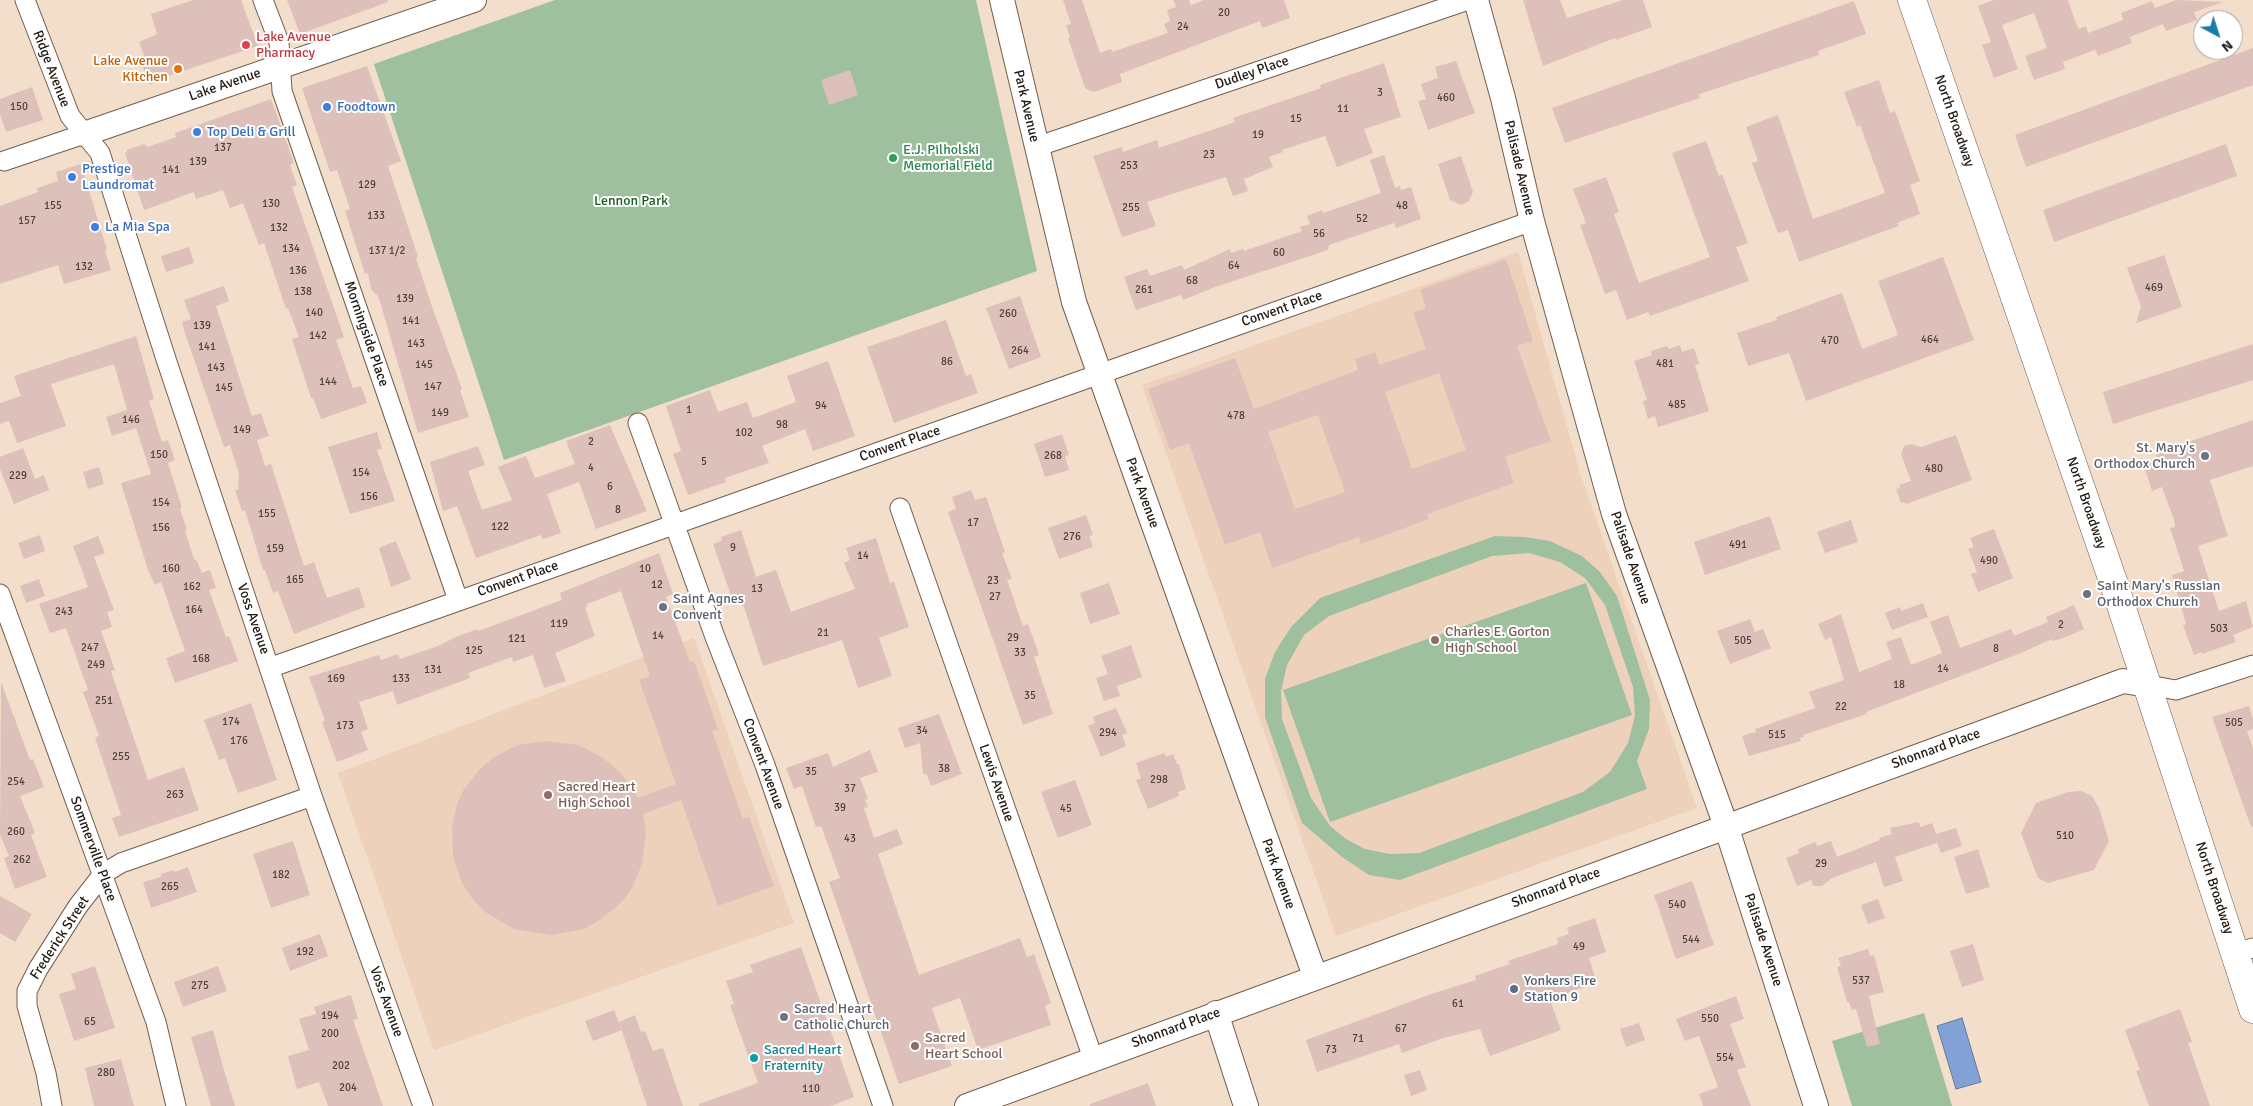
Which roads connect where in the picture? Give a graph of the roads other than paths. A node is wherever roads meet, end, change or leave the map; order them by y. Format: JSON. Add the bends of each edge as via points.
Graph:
{"nodes":[{"id":1,"x":25,"y":0,"type":"edge"},
{"id":2,"x":263,"y":0,"type":"edge"},
{"id":3,"x":474,"y":0,"type":"edge"},
{"id":4,"x":1002,"y":0,"type":"edge"},
{"id":5,"x":1468,"y":0,"type":"edge"},
{"id":6,"x":1476,"y":0,"type":"edge"},
{"id":7,"x":1912,"y":0,"type":"edge"},
{"id":8,"x":281,"y":66,"type":"junction"},
{"id":9,"x":84,"y":134,"type":"junction"},
{"id":10,"x":1036,"y":147,"type":"junction"},
{"id":11,"x":4,"y":161,"type":"dead end"},
{"id":12,"x":1532,"y":221,"type":"junction"},
{"id":13,"x":1099,"y":374,"type":"junction"},
{"id":14,"x":638,"y":423,"type":"dead end"},
{"id":15,"x":900,"y":508,"type":"dead end"},
{"id":16,"x":676,"y":523,"type":"junction"},
{"id":17,"x":0,"y":594,"type":"edge"},
{"id":18,"x":458,"y":600,"type":"junction"},
{"id":19,"x":2253,"y":666,"type":"edge"},
{"id":20,"x":269,"y":668,"type":"junction"},
{"id":21,"x":2148,"y":685,"type":"junction"},
{"id":22,"x":312,"y":796,"type":"junction"},
{"id":23,"x":1726,"y":826,"type":"junction"},
{"id":24,"x":103,"y":874,"type":"junction"},
{"id":25,"x":2244,"y":951,"type":"edge"},
{"id":26,"x":1315,"y":976,"type":"junction"},
{"id":27,"x":2253,"y":1009,"type":"edge"},
{"id":28,"x":1216,"y":1013,"type":"junction"},
{"id":29,"x":1093,"y":1058,"type":"junction"},
{"id":30,"x":52,"y":1106,"type":"edge"},
{"id":31,"x":176,"y":1106,"type":"edge"},
{"id":32,"x":423,"y":1106,"type":"edge"},
{"id":33,"x":883,"y":1106,"type":"edge"},
{"id":34,"x":966,"y":1106,"type":"edge"},
{"id":35,"x":1246,"y":1106,"type":"edge"},
{"id":36,"x":1816,"y":1106,"type":"edge"}],
"edges":[{"from":1,"to":9,"type":"street","name":"Ridge Avenue","via":[[70,116]]},
{"from":2,"to":8,"type":"street","name":"Morningside Place","via":[[279,42]]},
{"from":3,"to":8,"type":"street","name":"Lake Avenue"},
{"from":4,"to":10,"type":"street","name":"Park Avenue"},
{"from":5,"to":10,"type":"street","name":"Dudley Place"},
{"from":6,"to":12,"type":"street","name":"Palisade Avenue"},
{"from":7,"to":21,"type":"main road","name":"North Broadway"},
{"from":8,"to":9,"type":"street","name":"Lake Avenue"},
{"from":8,"to":18,"type":"street","name":"Morningside Place","via":[[282,91]]},
{"from":9,"to":11,"type":"street","name":"Lake Avenue"},
{"from":9,"to":20,"type":"street","name":"Voss Avenue","via":[[100,154]]},
{"from":10,"to":13,"type":"street","name":"Park Avenue","via":[[1074,302]]},
{"from":12,"to":13,"type":"street","name":"Convent Place"},
{"from":12,"to":23,"type":"street","name":"Palisade Avenue","via":[[1614,514]]},
{"from":13,"to":16,"type":"street","name":"Convent Place"},
{"from":13,"to":26,"type":"street","name":"Park Avenue"},
{"from":14,"to":16,"type":"street","name":"Convent Avenue"},
{"from":15,"to":29,"type":"street","name":"Lewis Avenue"},
{"from":16,"to":18,"type":"street","name":"Convent Place"},
{"from":16,"to":33,"type":"street","name":"Convent Avenue","via":[[715,637],[765,765]]},
{"from":17,"to":24,"type":"street","name":"Sommerville Place"},
{"from":18,"to":20,"type":"street","name":"Convent Place"},
{"from":19,"to":21,"type":"street","via":[[2176,690]]},
{"from":20,"to":22,"type":"street","name":"Voss Avenue"},
{"from":21,"to":23,"type":"street","name":"Shonnard Place","via":[[2123,681]]},
{"from":21,"to":25,"type":"main road","name":"North Broadway"},
{"from":22,"to":24,"type":"street","name":"Frederick Street","via":[[121,863]]},
{"from":22,"to":32,"type":"street","name":"Voss Avenue"},
{"from":23,"to":26,"type":"street","name":"Shonnard Place"},
{"from":23,"to":36,"type":"street","name":"Palisade Avenue"},
{"from":24,"to":30,"type":"street","name":"Frederick Street","via":[[78,906],[27,991],[27,1006]]},
{"from":24,"to":31,"type":"street","name":"Sommerville Place","via":[[156,1022]]},
{"from":25,"to":27,"type":"main road","name":"North Broadway"},
{"from":26,"to":28,"type":"street","name":"Shonnard Place"},
{"from":28,"to":29,"type":"street","name":"Shonnard Place"},
{"from":28,"to":35,"type":"street"},
{"from":29,"to":34,"type":"street","name":"Shonnard Place"}]}
